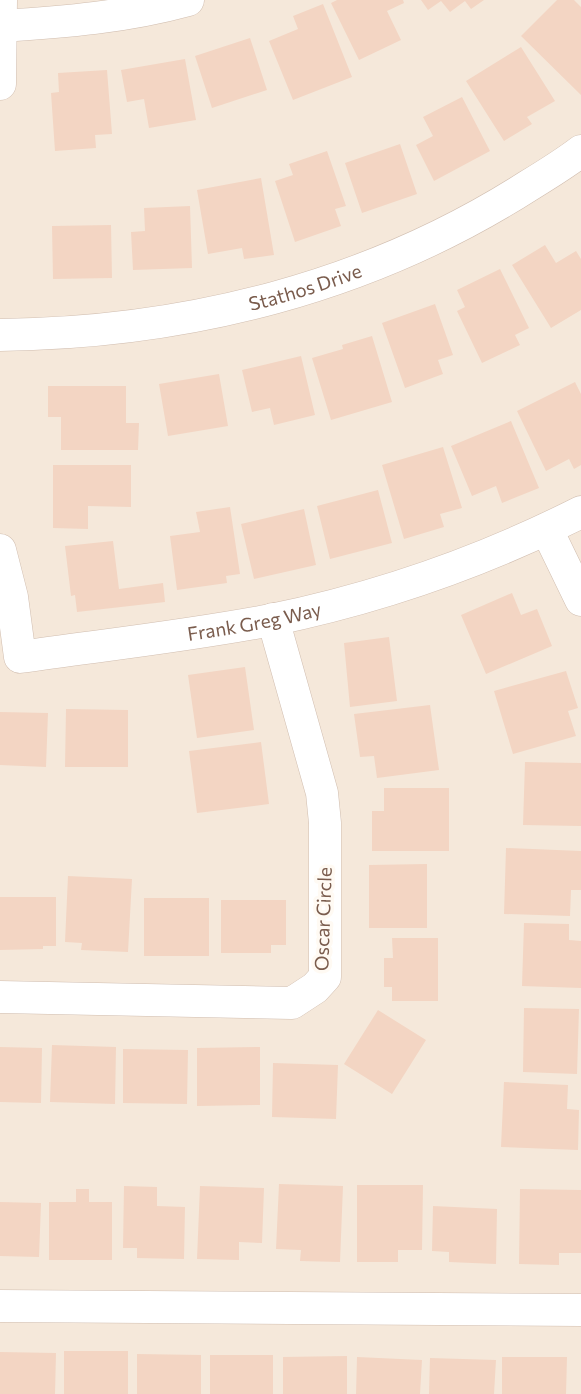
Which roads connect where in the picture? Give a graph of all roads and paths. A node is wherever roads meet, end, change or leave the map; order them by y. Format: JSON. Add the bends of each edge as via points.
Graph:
{"nodes":[{"id":1,"x":1,"y":0,"type":"edge"},
{"id":2,"x":188,"y":0,"type":"edge"},
{"id":3,"x":1,"y":26,"type":"edge"},
{"id":4,"x":0,"y":84,"type":"edge"},
{"id":5,"x":581,"y":152,"type":"edge"},
{"id":6,"x":0,"y":335,"type":"edge"},
{"id":7,"x":581,"y":512,"type":"edge"},
{"id":8,"x":547,"y":530,"type":"junction"},
{"id":9,"x":0,"y":551,"type":"edge"},
{"id":10,"x":581,"y":600,"type":"edge"},
{"id":11,"x":273,"y":619,"type":"junction"},
{"id":12,"x":0,"y":997,"type":"edge"},
{"id":13,"x":0,"y":1306,"type":"edge"},
{"id":14,"x":581,"y":1310,"type":"edge"}],
"edges":[{"from":1,"to":3,"type":"street"},
{"from":2,"to":3,"type":"street","via":[[81,21]]},
{"from":3,"to":4,"type":"street"},
{"from":5,"to":6,"type":"street","name":"Stathos Drive","via":[[442,235],[299,292],[240,309],[149,326]]},
{"from":7,"to":8,"type":"street","name":"Frank Greg Way"},
{"from":8,"to":10,"type":"street"},
{"from":8,"to":11,"type":"street","name":"Frank Greg Way","via":[[397,587]]},
{"from":9,"to":11,"type":"street","name":"Frank Greg Way","via":[[20,657]]},
{"from":11,"to":12,"type":"street","name":"Oscar Circle","via":[[322,793],[325,976],[292,1003]]},
{"from":13,"to":14,"type":"street"}]}
